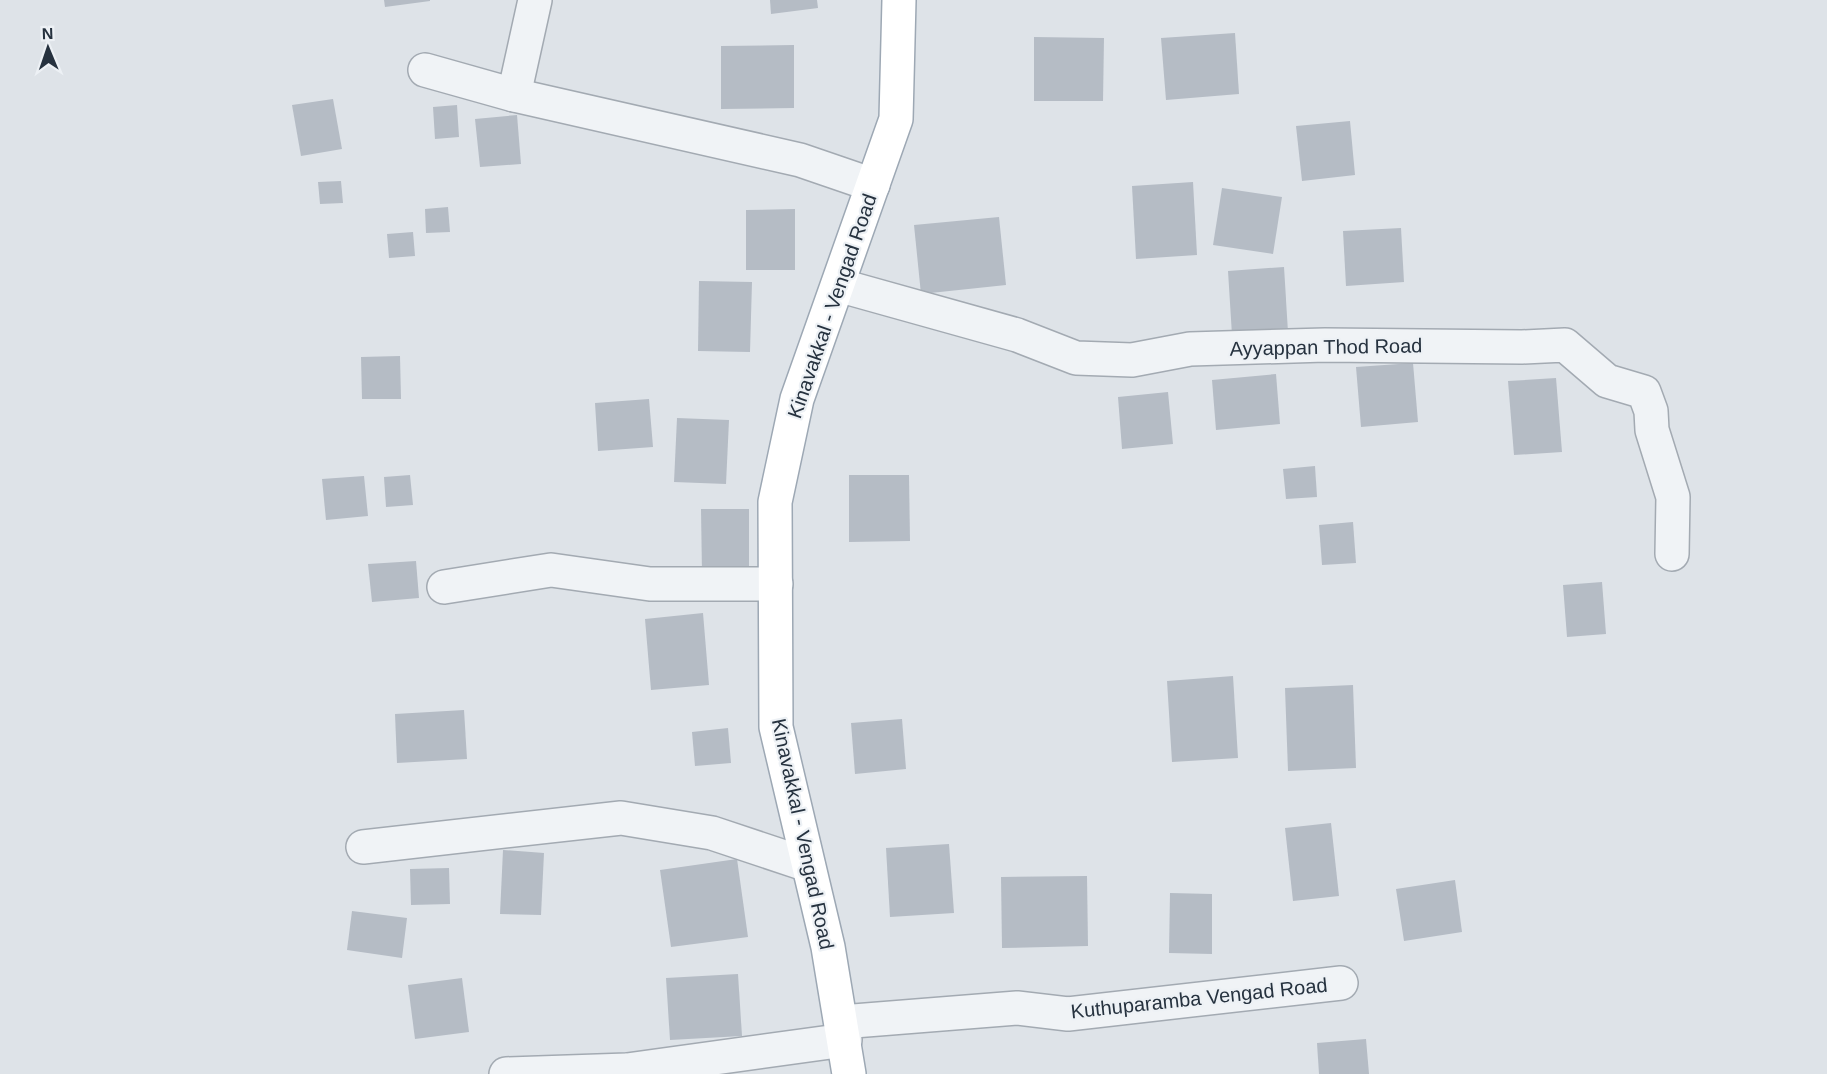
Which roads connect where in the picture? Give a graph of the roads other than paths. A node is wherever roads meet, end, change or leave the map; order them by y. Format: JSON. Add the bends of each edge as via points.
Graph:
{"nodes":[{"id":1,"x":535,"y":0,"type":"edge"},
{"id":2,"x":899,"y":0,"type":"edge"},
{"id":3,"x":425,"y":70,"type":"dead end"},
{"id":4,"x":514,"y":95,"type":"junction"},
{"id":5,"x":873,"y":185,"type":"junction"},
{"id":6,"x":838,"y":285,"type":"junction"},
{"id":7,"x":1672,"y":554,"type":"dead end"},
{"id":8,"x":776,"y":584,"type":"junction"},
{"id":9,"x":444,"y":586,"type":"dead end"},
{"id":10,"x":363,"y":847,"type":"dead end"},
{"id":11,"x":808,"y":865,"type":"junction"},
{"id":12,"x":1341,"y":983,"type":"dead end"},
{"id":13,"x":843,"y":1031,"type":"junction"},
{"id":14,"x":506,"y":1074,"type":"edge"},
{"id":15,"x":849,"y":1074,"type":"edge"}],
"edges":[{"from":1,"to":4,"type":"street"},
{"from":2,"to":5,"type":"main road","name":"Kinavakkal - Vengad Road","via":[[896,119]]},
{"from":3,"to":4,"type":"street"},
{"from":4,"to":5,"type":"street","via":[[800,160]]},
{"from":5,"to":6,"type":"main road","name":"Kinavakkal - Vengad Road"},
{"from":6,"to":7,"type":"street","name":"Ayyappan Thod Road","via":[[1017,335],[1076,358],[1132,360],[1190,350],[1325,345],[1565,345],[1607,381],[1644,392],[1673,497]]},
{"from":6,"to":8,"type":"main road","name":"Kinavakkal - Vengad Road","via":[[797,399],[776,502]]},
{"from":8,"to":9,"type":"street","via":[[650,584],[551,570]]},
{"from":8,"to":11,"type":"main road","name":"Kinavakkal - Vengad Road","via":[[776,727]]},
{"from":10,"to":11,"type":"street","via":[[621,818],[712,832]]},
{"from":11,"to":13,"type":"main road","name":"Kinavakkal - Vengad Road"},
{"from":12,"to":13,"type":"street","name":"Kuthuparamba Vengad Road","via":[[1068,1014],[1017,1008]]},
{"from":13,"to":14,"type":"street","name":"Kuthuparamba Vengad Road","via":[[627,1070]]},
{"from":13,"to":15,"type":"main road","name":"Kinavakkal - Vengad Road"}]}
